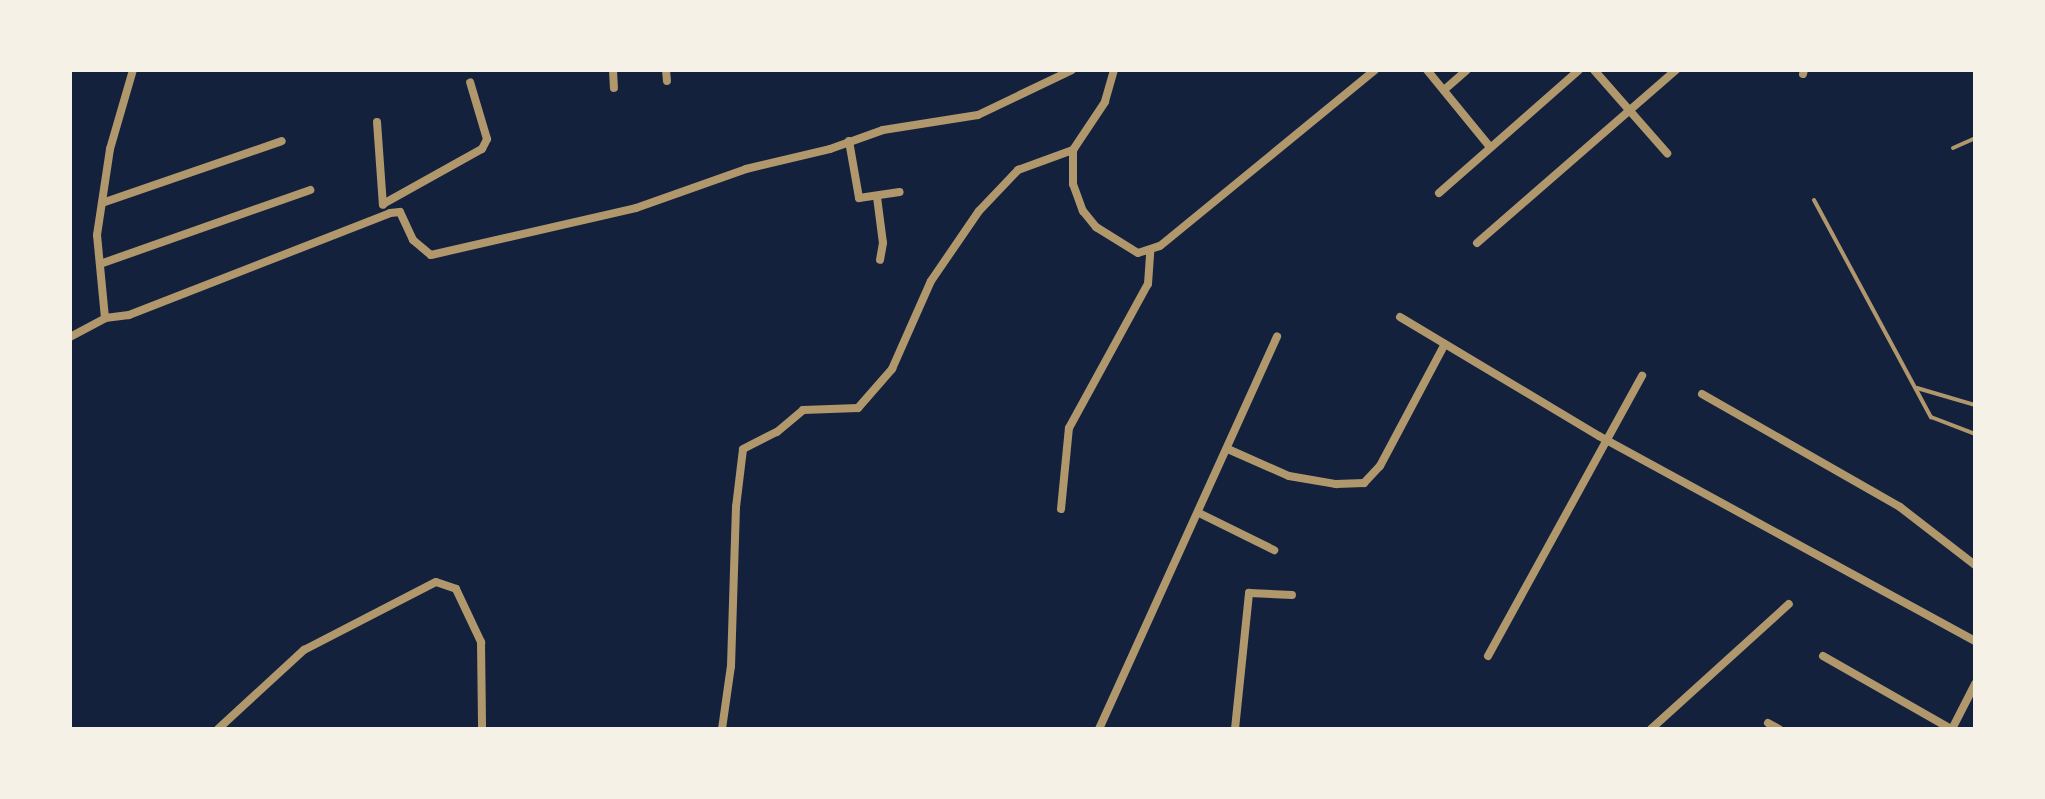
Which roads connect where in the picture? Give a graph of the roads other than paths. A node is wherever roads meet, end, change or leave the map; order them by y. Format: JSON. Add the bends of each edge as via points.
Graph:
{"nodes":[{"id":1,"x":133,"y":70,"type":"edge"},
{"id":2,"x":613,"y":70,"type":"edge"},
{"id":3,"x":666,"y":70,"type":"edge"},
{"id":4,"x":1072,"y":70,"type":"edge"},
{"id":5,"x":1114,"y":70,"type":"edge"},
{"id":6,"x":1375,"y":70,"type":"edge"},
{"id":7,"x":1427,"y":70,"type":"edge"},
{"id":8,"x":1466,"y":70,"type":"edge"},
{"id":9,"x":1579,"y":70,"type":"edge"},
{"id":10,"x":1594,"y":70,"type":"edge"},
{"id":11,"x":1676,"y":70,"type":"edge"},
{"id":12,"x":667,"y":81,"type":"dead end"},
{"id":13,"x":470,"y":82,"type":"dead end"},
{"id":14,"x":614,"y":88,"type":"dead end"},
{"id":15,"x":1444,"y":90,"type":"junction"},
{"id":16,"x":1630,"y":112,"type":"junction"},
{"id":17,"x":377,"y":122,"type":"dead end"},
{"id":18,"x":1975,"y":138,"type":"edge"},
{"id":19,"x":282,"y":141,"type":"dead end"},
{"id":20,"x":849,"y":142,"type":"junction"},
{"id":21,"x":1490,"y":147,"type":"junction"},
{"id":22,"x":1953,"y":148,"type":"dead end"},
{"id":23,"x":1073,"y":150,"type":"junction"},
{"id":24,"x":1667,"y":153,"type":"dead end"},
{"id":25,"x":310,"y":190,"type":"dead end"},
{"id":26,"x":900,"y":192,"type":"dead end"},
{"id":27,"x":1438,"y":192,"type":"dead end"},
{"id":28,"x":877,"y":197,"type":"junction"},
{"id":29,"x":1814,"y":200,"type":"dead end"},
{"id":30,"x":102,"y":203,"type":"junction"},
{"id":31,"x":382,"y":204,"type":"junction"},
{"id":32,"x":384,"y":215,"type":"junction"},
{"id":33,"x":1477,"y":243,"type":"dead end"},
{"id":34,"x":1150,"y":252,"type":"junction"},
{"id":35,"x":880,"y":260,"type":"dead end"},
{"id":36,"x":100,"y":264,"type":"junction"},
{"id":37,"x":1400,"y":317,"type":"dead end"},
{"id":38,"x":106,"y":318,"type":"junction"},
{"id":39,"x":1278,"y":336,"type":"dead end"},
{"id":40,"x":70,"y":337,"type":"edge"},
{"id":41,"x":1445,"y":344,"type":"junction"},
{"id":42,"x":1642,"y":376,"type":"dead end"},
{"id":43,"x":1915,"y":388,"type":"junction"},
{"id":44,"x":1702,"y":394,"type":"dead end"},
{"id":45,"x":1975,"y":405,"type":"edge"},
{"id":46,"x":1975,"y":434,"type":"edge"},
{"id":47,"x":1606,"y":440,"type":"junction"},
{"id":48,"x":1230,"y":450,"type":"junction"},
{"id":49,"x":1061,"y":509,"type":"dead end"},
{"id":50,"x":1199,"y":514,"type":"junction"},
{"id":51,"x":1274,"y":550,"type":"dead end"},
{"id":52,"x":1975,"y":565,"type":"edge"},
{"id":53,"x":1292,"y":594,"type":"dead end"},
{"id":54,"x":1788,"y":604,"type":"dead end"},
{"id":55,"x":1975,"y":642,"type":"edge"},
{"id":56,"x":1488,"y":656,"type":"dead end"},
{"id":57,"x":1823,"y":656,"type":"dead end"},
{"id":58,"x":1975,"y":684,"type":"edge"},
{"id":59,"x":1768,"y":723,"type":"dead end"},
{"id":60,"x":218,"y":729,"type":"edge"},
{"id":61,"x":482,"y":729,"type":"edge"},
{"id":62,"x":722,"y":729,"type":"edge"},
{"id":63,"x":1099,"y":729,"type":"edge"},
{"id":64,"x":1235,"y":729,"type":"edge"},
{"id":65,"x":1651,"y":729,"type":"edge"},
{"id":66,"x":1779,"y":729,"type":"edge"},
{"id":67,"x":1952,"y":729,"type":"edge"}],
"edges":[{"from":1,"to":30,"type":"street"},
{"from":2,"to":14,"type":"street"},
{"from":3,"to":12,"type":"street"},
{"from":4,"to":20,"type":"street","via":[[978,115]]},
{"from":5,"to":23,"type":"street","via":[[1105,102]]},
{"from":6,"to":34,"type":"street"},
{"from":7,"to":15,"type":"street"},
{"from":8,"to":15,"type":"street"},
{"from":9,"to":21,"type":"street"},
{"from":10,"to":16,"type":"street"},
{"from":11,"to":16,"type":"street"},
{"from":13,"to":31,"type":"street","via":[[487,139],[482,149]]},
{"from":15,"to":21,"type":"street"},
{"from":16,"to":24,"type":"street"},
{"from":16,"to":33,"type":"street"},
{"from":17,"to":31,"type":"street"},
{"from":18,"to":22,"type":"lane"},
{"from":19,"to":30,"type":"street"},
{"from":20,"to":28,"type":"street","via":[[859,198]]},
{"from":20,"to":32,"type":"street","via":[[746,168],[636,208],[431,254],[413,240],[400,212]]},
{"from":21,"to":27,"type":"street"},
{"from":23,"to":34,"type":"street","via":[[1073,184],[1083,211],[1118,244]]},
{"from":23,"to":62,"type":"street","via":[[1018,170],[979,211],[931,282],[892,369],[858,408],[803,410],[743,450]]},
{"from":25,"to":36,"type":"street"},
{"from":26,"to":28,"type":"street"},
{"from":28,"to":35,"type":"street"},
{"from":29,"to":43,"type":"lane"},
{"from":30,"to":36,"type":"street"},
{"from":31,"to":32,"type":"street"},
{"from":32,"to":38,"type":"street","via":[[129,315]]},
{"from":34,"to":49,"type":"street","via":[[1148,284],[1069,428]]},
{"from":36,"to":38,"type":"street"},
{"from":37,"to":41,"type":"street"},
{"from":38,"to":40,"type":"street"},
{"from":39,"to":48,"type":"street"},
{"from":41,"to":47,"type":"street"},
{"from":41,"to":48,"type":"street","via":[[1380,466],[1364,483],[1298,478]]},
{"from":42,"to":47,"type":"street"},
{"from":43,"to":45,"type":"lane"},
{"from":43,"to":46,"type":"lane","via":[[1934,420]]},
{"from":44,"to":52,"type":"street","via":[[1900,507]]},
{"from":47,"to":55,"type":"street"},
{"from":47,"to":56,"type":"street"},
{"from":48,"to":50,"type":"street"},
{"from":50,"to":51,"type":"street"},
{"from":50,"to":63,"type":"street"},
{"from":53,"to":64,"type":"street","via":[[1249,593]]},
{"from":54,"to":65,"type":"street"},
{"from":57,"to":67,"type":"street"},
{"from":58,"to":67,"type":"street"},
{"from":59,"to":66,"type":"street"},
{"from":60,"to":61,"type":"street","via":[[304,650],[444,582],[456,590],[481,642]]}]}
